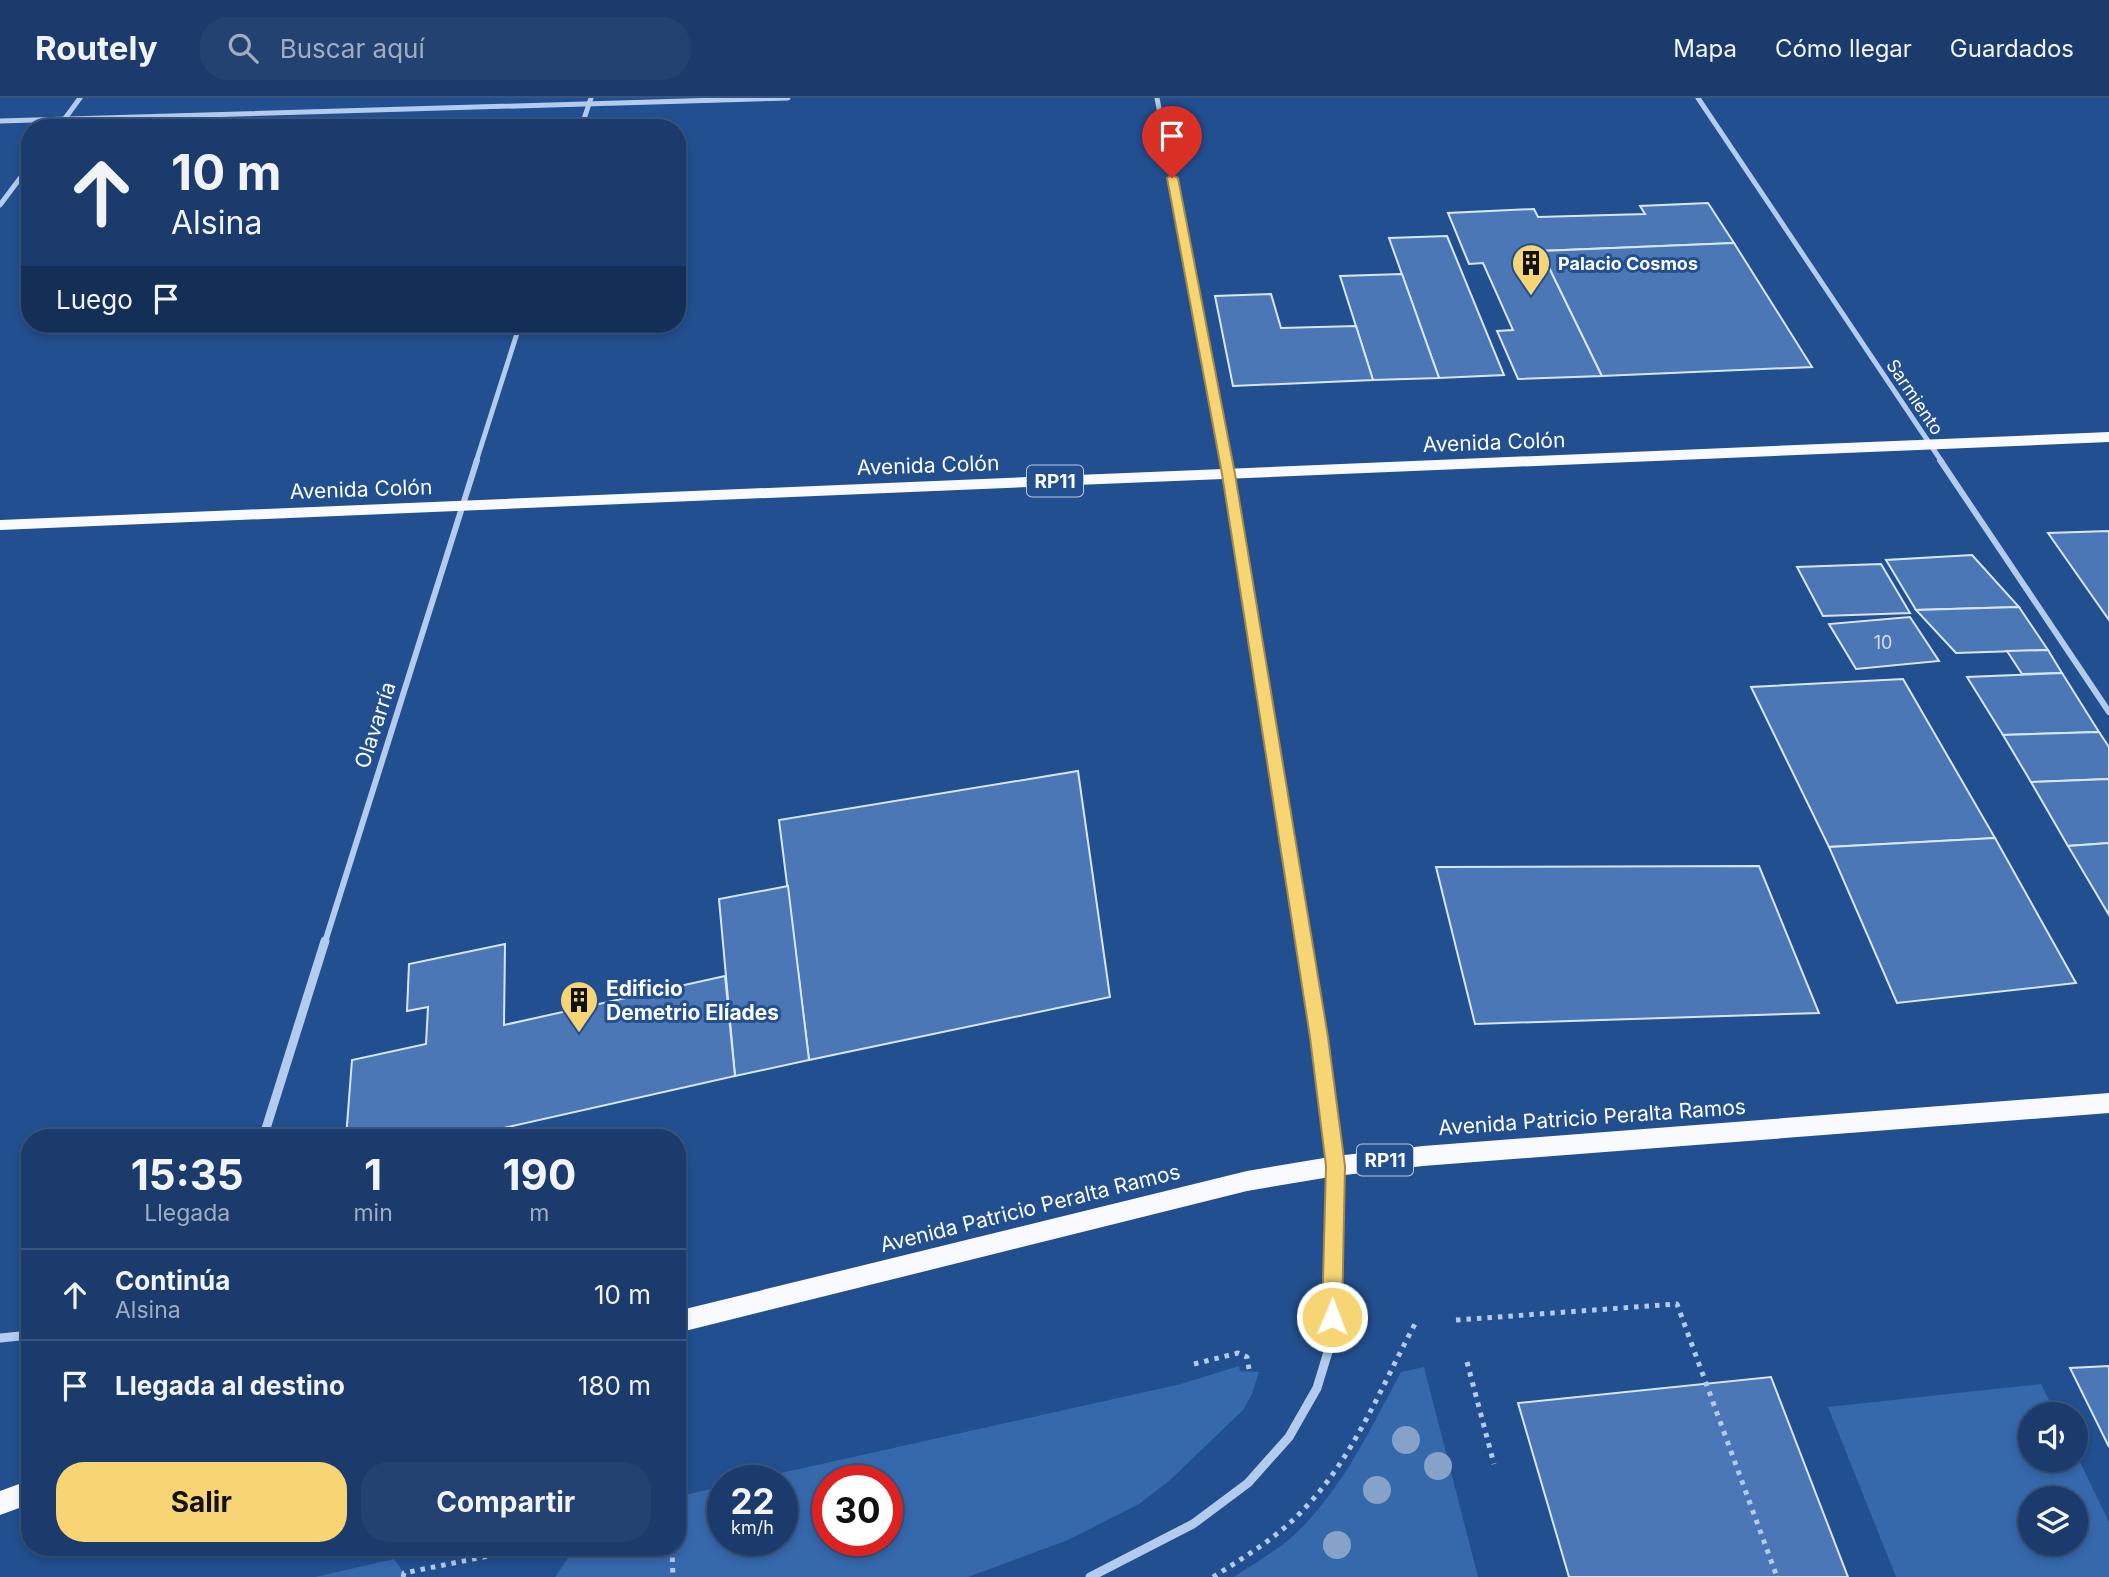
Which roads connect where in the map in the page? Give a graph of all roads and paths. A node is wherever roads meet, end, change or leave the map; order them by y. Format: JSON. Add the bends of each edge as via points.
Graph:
{"nodes":[{"id":1,"x":80,"y":98,"type":"edge"},
{"id":2,"x":591,"y":98,"type":"edge"},
{"id":3,"x":788,"y":98,"type":"edge"},
{"id":4,"x":1157,"y":98,"type":"edge"},
{"id":5,"x":1698,"y":98,"type":"edge"},
{"id":6,"x":589,"y":104,"type":"junction"},
{"id":7,"x":64,"y":119,"type":"joint"},
{"id":8,"x":585,"y":119,"type":"edge"},
{"id":9,"x":21,"y":120,"type":"edge"},
{"id":10,"x":0,"y":121,"type":"edge"},
{"id":11,"x":21,"y":177,"type":"edge"},
{"id":12,"x":0,"y":205,"type":"edge"},
{"id":13,"x":517,"y":333,"type":"edge"},
{"id":14,"x":2109,"y":437,"type":"edge"},
{"id":15,"x":1930,"y":444,"type":"junction"},
{"id":16,"x":1229,"y":474,"type":"junction"},
{"id":17,"x":462,"y":506,"type":"junction"},
{"id":18,"x":0,"y":525,"type":"edge"},
{"id":19,"x":2109,"y":712,"type":"edge"},
{"id":20,"x":2109,"y":1103,"type":"edge"},
{"id":21,"x":265,"y":1129,"type":"edge"},
{"id":22,"x":1336,"y":1166,"type":"junction"},
{"id":23,"x":686,"y":1320,"type":"edge"},
{"id":24,"x":1456,"y":1320,"type":"dead end"},
{"id":25,"x":1415,"y":1324,"type":"dead end"},
{"id":26,"x":21,"y":1336,"type":"edge"},
{"id":27,"x":0,"y":1338,"type":"edge"},
{"id":28,"x":1467,"y":1362,"type":"dead end"},
{"id":29,"x":1194,"y":1364,"type":"dead end"},
{"id":30,"x":1249,"y":1369,"type":"dead end"},
{"id":31,"x":1494,"y":1464,"type":"dead end"},
{"id":32,"x":21,"y":1495,"type":"edge"},
{"id":33,"x":0,"y":1503,"type":"edge"},
{"id":34,"x":490,"y":1556,"type":"edge"},
{"id":35,"x":672,"y":1556,"type":"edge"},
{"id":36,"x":485,"y":1557,"type":"joint"},
{"id":37,"x":403,"y":1577,"type":"edge"},
{"id":38,"x":673,"y":1577,"type":"edge"},
{"id":39,"x":1090,"y":1577,"type":"edge"},
{"id":40,"x":1213,"y":1577,"type":"edge"},
{"id":41,"x":1777,"y":1577,"type":"edge"}],
"edges":[{"from":1,"to":7,"type":"street"},
{"from":2,"to":6,"type":"street"},
{"from":3,"to":6,"type":"street"},
{"from":4,"to":16,"type":"street"},
{"from":5,"to":15,"type":"street","name":"Sarmiento"},
{"from":6,"to":7,"type":"street"},
{"from":6,"to":8,"type":"street"},
{"from":9,"to":10,"type":"street"},
{"from":11,"to":12,"type":"street"},
{"from":13,"to":17,"type":"street","name":"Olavarría"},
{"from":14,"to":15,"type":"main road","name":"Avenida Colón","number":"RP11"},
{"from":15,"to":16,"type":"main road","name":"Avenida Colón","number":"RP11"},
{"from":15,"to":19,"type":"street","name":"Sarmiento"},
{"from":16,"to":17,"type":"main road","name":"Avenida Colón","number":"RP11"},
{"from":16,"to":22,"type":"street"},
{"from":17,"to":18,"type":"main road","name":"Avenida Colón","number":"RP11"},
{"from":17,"to":21,"type":"street","name":"Olavarría"},
{"from":20,"to":22,"type":"main road","name":"Avenida Patricio Peralta Ramos","number":"RP11"},
{"from":22,"to":23,"type":"main road","name":"Avenida Patricio Peralta Ramos","number":"RP11","via":[[1247,1181]]},
{"from":22,"to":39,"type":"street","via":[[1331,1342],[1317,1388],[1289,1437],[1248,1483],[1193,1524]]},
{"from":24,"to":41,"type":"path","via":[[1677,1304]]},
{"from":25,"to":40,"type":"path","via":[[1326,1483],[1284,1528]]},
{"from":26,"to":27,"type":"street"},
{"from":28,"to":31,"type":"path"},
{"from":29,"to":30,"type":"path","via":[[1238,1353],[1247,1357]]},
{"from":32,"to":33,"type":"main road"},
{"from":34,"to":36,"type":"path"},
{"from":35,"to":38,"type":"path"},
{"from":36,"to":37,"type":"path","via":[[404,1573]]}]}
